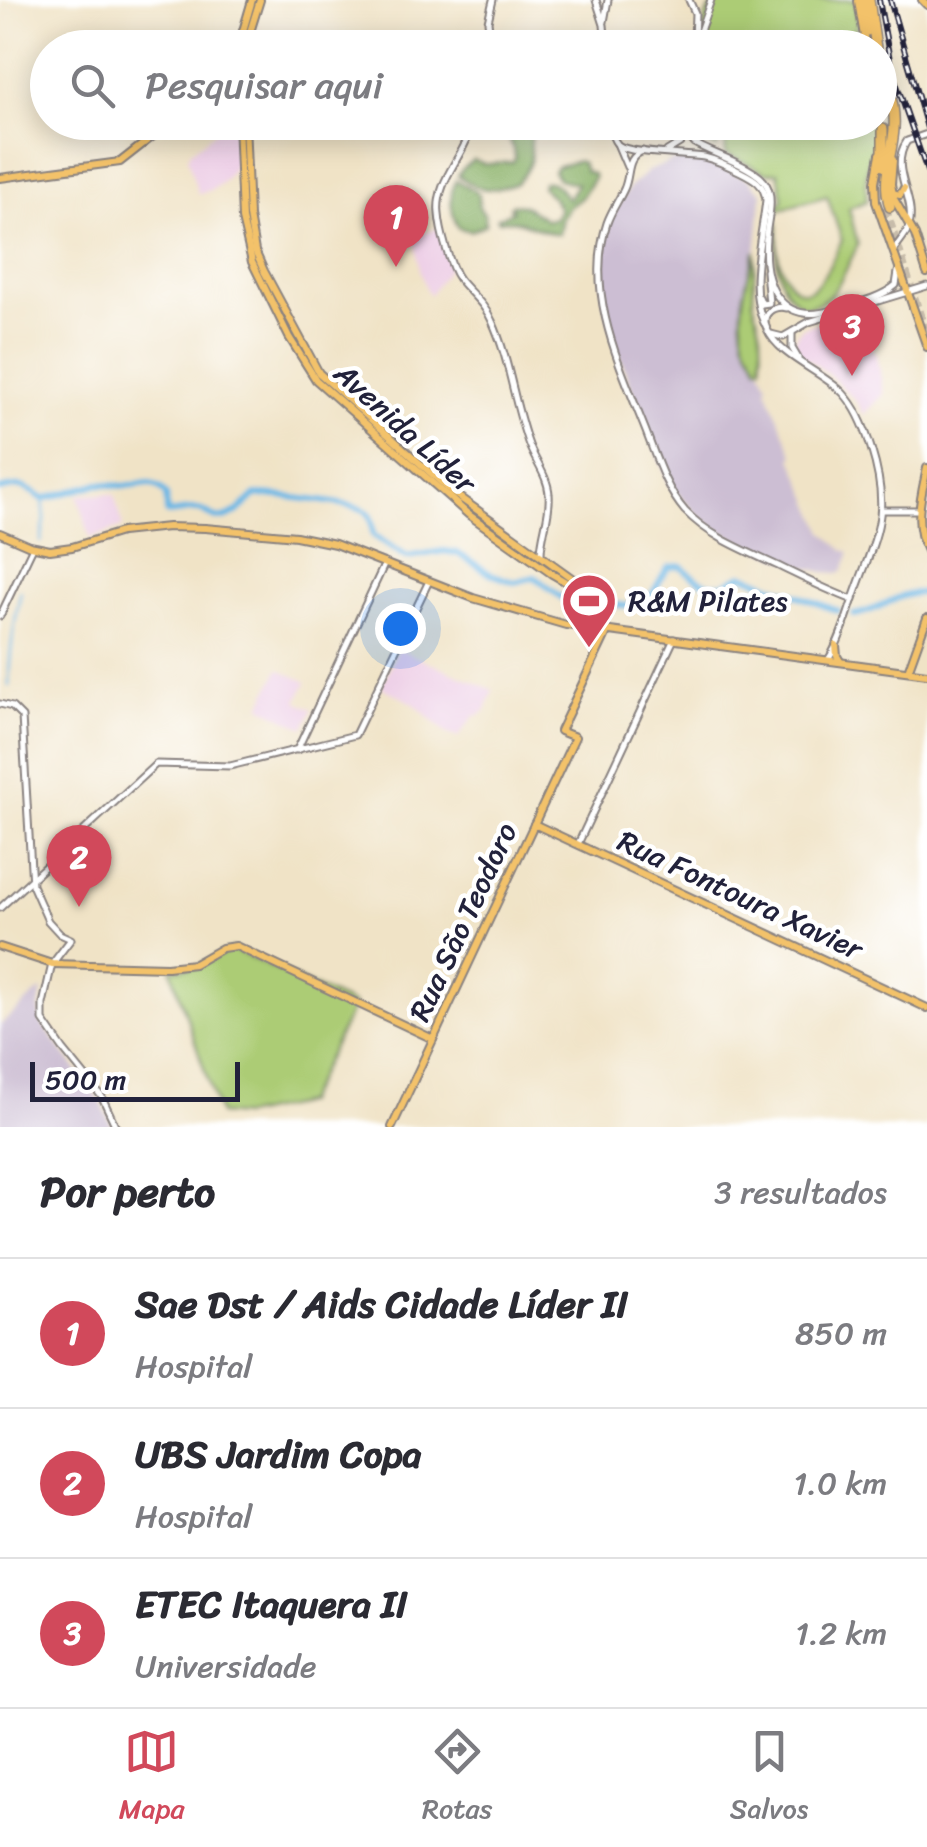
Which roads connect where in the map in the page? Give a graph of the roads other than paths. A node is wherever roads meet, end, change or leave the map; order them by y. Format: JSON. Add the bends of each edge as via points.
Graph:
{"nodes":[{"id":1,"x":252,"y":0,"type":"edge"},
{"id":2,"x":260,"y":0,"type":"edge"},
{"id":3,"x":492,"y":0,"type":"edge"},
{"id":4,"x":596,"y":0,"type":"edge"},
{"id":5,"x":608,"y":0,"type":"edge"},
{"id":6,"x":689,"y":0,"type":"edge"},
{"id":7,"x":711,"y":0,"type":"edge"},
{"id":8,"x":864,"y":0,"type":"edge"},
{"id":9,"x":604,"y":25,"type":"junction"},
{"id":10,"x":242,"y":30,"type":"edge"},
{"id":11,"x":248,"y":30,"type":"edge"},
{"id":12,"x":489,"y":30,"type":"edge"},
{"id":13,"x":604,"y":30,"type":"edge"},
{"id":14,"x":695,"y":30,"type":"edge"},
{"id":15,"x":700,"y":30,"type":"edge"},
{"id":16,"x":867,"y":30,"type":"edge"},
{"id":17,"x":927,"y":134,"type":"edge"},
{"id":18,"x":148,"y":140,"type":"edge"},
{"id":19,"x":241,"y":140,"type":"edge"},
{"id":20,"x":242,"y":140,"type":"edge"},
{"id":21,"x":466,"y":140,"type":"edge"},
{"id":22,"x":616,"y":140,"type":"edge"},
{"id":23,"x":681,"y":140,"type":"edge"},
{"id":24,"x":692,"y":140,"type":"edge"},
{"id":25,"x":887,"y":140,"type":"edge"},
{"id":26,"x":888,"y":140,"type":"edge"},
{"id":27,"x":888,"y":140,"type":"edge"},
{"id":28,"x":890,"y":140,"type":"edge"},
{"id":29,"x":617,"y":144,"type":"junction"},
{"id":30,"x":643,"y":151,"type":"junction"},
{"id":31,"x":659,"y":152,"type":"junction"},
{"id":32,"x":882,"y":172,"type":"junction"},
{"id":33,"x":240,"y":175,"type":"junction"},
{"id":34,"x":628,"y":176,"type":"junction"},
{"id":35,"x":0,"y":178,"type":"edge"},
{"id":36,"x":904,"y":188,"type":"junction"},
{"id":37,"x":892,"y":193,"type":"junction"},
{"id":38,"x":248,"y":207,"type":"junction"},
{"id":39,"x":889,"y":211,"type":"junction"},
{"id":40,"x":910,"y":230,"type":"junction"},
{"id":41,"x":892,"y":252,"type":"junction"},
{"id":42,"x":766,"y":262,"type":"junction"},
{"id":43,"x":898,"y":267,"type":"junction"},
{"id":44,"x":927,"y":273,"type":"edge"},
{"id":45,"x":756,"y":284,"type":"junction"},
{"id":46,"x":927,"y":286,"type":"edge"},
{"id":47,"x":908,"y":291,"type":"junction"},
{"id":48,"x":788,"y":309,"type":"junction"},
{"id":49,"x":767,"y":329,"type":"junction"},
{"id":50,"x":792,"y":330,"type":"junction"},
{"id":51,"x":927,"y":347,"type":"edge"},
{"id":52,"x":800,"y":360,"type":"junction"},
{"id":53,"x":927,"y":468,"type":"edge"},
{"id":54,"x":926,"y":487,"type":"edge"},
{"id":55,"x":923,"y":507,"type":"edge"},
{"id":56,"x":882,"y":510,"type":"junction"},
{"id":57,"x":0,"y":533,"type":"edge"},
{"id":58,"x":927,"y":543,"type":"edge"},
{"id":59,"x":33,"y":547,"type":"junction"},
{"id":60,"x":927,"y":551,"type":"edge"},
{"id":61,"x":541,"y":557,"type":"junction"},
{"id":62,"x":385,"y":563,"type":"junction"},
{"id":63,"x":429,"y":581,"type":"junction"},
{"id":64,"x":592,"y":599,"type":"junction"},
{"id":65,"x":852,"y":600,"type":"junction"},
{"id":66,"x":0,"y":616,"type":"edge"},
{"id":67,"x":927,"y":618,"type":"edge"},
{"id":68,"x":606,"y":630,"type":"junction"},
{"id":69,"x":674,"y":639,"type":"junction"},
{"id":70,"x":837,"y":642,"type":"junction"},
{"id":71,"x":825,"y":660,"type":"junction"},
{"id":72,"x":841,"y":662,"type":"junction"},
{"id":73,"x":908,"y":671,"type":"junction"},
{"id":74,"x":927,"y":674,"type":"edge"},
{"id":75,"x":0,"y":704,"type":"edge"},
{"id":76,"x":297,"y":750,"type":"junction"},
{"id":77,"x":534,"y":824,"type":"junction"},
{"id":78,"x":578,"y":844,"type":"junction"},
{"id":79,"x":30,"y":865,"type":"junction"},
{"id":80,"x":39,"y":872,"type":"junction"},
{"id":81,"x":31,"y":878,"type":"junction"},
{"id":82,"x":0,"y":908,"type":"edge"},
{"id":83,"x":0,"y":948,"type":"edge"},
{"id":84,"x":52,"y":964,"type":"junction"},
{"id":85,"x":927,"y":1008,"type":"edge"},
{"id":86,"x":433,"y":1039,"type":"junction"},
{"id":87,"x":116,"y":1127,"type":"edge"},
{"id":88,"x":392,"y":1127,"type":"edge"}],
"edges":[{"from":1,"to":10,"type":"main road"},
{"from":2,"to":11,"type":"main road"},
{"from":3,"to":12,"type":"street"},
{"from":4,"to":9,"type":"street"},
{"from":5,"to":9,"type":"street"},
{"from":6,"to":14,"type":"street"},
{"from":7,"to":15,"type":"street"},
{"from":8,"to":16,"type":"highway"},
{"from":9,"to":13,"type":"street"},
{"from":17,"to":36,"type":"street","via":[[903,147]]},
{"from":18,"to":35,"type":"main road","via":[[120,162]]},
{"from":19,"to":33,"type":"main road","name":"Avenida Líder"},
{"from":20,"to":38,"type":"main road","name":"Avenida Líder"},
{"from":21,"to":61,"type":"street","via":[[438,214],[456,275],[492,319],[529,447],[548,487]]},
{"from":22,"to":29,"type":"street"},
{"from":23,"to":31,"type":"street"},
{"from":24,"to":42,"type":"street","via":[[765,182]]},
{"from":25,"to":32,"type":"highway"},
{"from":26,"to":39,"type":"highway"},
{"from":27,"to":32,"type":"highway"},
{"from":28,"to":37,"type":"main road"},
{"from":29,"to":30,"type":"street"},
{"from":29,"to":34,"type":"street"},
{"from":30,"to":31,"type":"street"},
{"from":30,"to":34,"type":"street","via":[[632,158]]},
{"from":31,"to":45,"type":"street","via":[[711,159],[760,183],[766,200]]},
{"from":32,"to":39,"type":"highway"},
{"from":33,"to":38,"type":"main road"},
{"from":33,"to":64,"type":"main road","name":"Avenida Líder","via":[[252,262],[316,380],[468,515]]},
{"from":34,"to":65,"type":"street","via":[[605,230],[602,303],[671,490],[711,533]]},
{"from":36,"to":37,"type":"main road"},
{"from":36,"to":40,"type":"street"},
{"from":37,"to":39,"type":"main road"},
{"from":38,"to":61,"type":"main road","name":"Avenida Líder","via":[[264,272],[326,382],[452,492]]},
{"from":39,"to":40,"type":"main road"},
{"from":39,"to":41,"type":"main road"},
{"from":40,"to":41,"type":"street"},
{"from":40,"to":44,"type":"main road"},
{"from":41,"to":43,"type":"main road"},
{"from":42,"to":45,"type":"street","via":[[768,304],[760,302]]},
{"from":42,"to":48,"type":"street"},
{"from":43,"to":47,"type":"main road"},
{"from":43,"to":48,"type":"street","via":[[896,285],[886,293],[815,314]]},
{"from":45,"to":49,"type":"street"},
{"from":46,"to":47,"type":"street"},
{"from":47,"to":50,"type":"street"},
{"from":47,"to":51,"type":"main road"},
{"from":48,"to":49,"type":"street","via":[[770,310]]},
{"from":48,"to":50,"type":"street"},
{"from":49,"to":50,"type":"street","via":[[778,337]]},
{"from":49,"to":52,"type":"street"},
{"from":50,"to":52,"type":"street"},
{"from":52,"to":56,"type":"street","via":[[839,389],[858,414]]},
{"from":53,"to":55,"type":"main road"},
{"from":54,"to":55,"type":"main road"},
{"from":55,"to":56,"type":"street"},
{"from":55,"to":58,"type":"main road"},
{"from":55,"to":60,"type":"main road"},
{"from":56,"to":65,"type":"street"},
{"from":57,"to":59,"type":"main road"},
{"from":59,"to":62,"type":"main road","via":[[62,549],[121,532],[190,527],[320,540]]},
{"from":59,"to":66,"type":"street"},
{"from":61,"to":64,"type":"main road","name":"Avenida Líder"},
{"from":62,"to":63,"type":"main road"},
{"from":62,"to":76,"type":"street"},
{"from":63,"to":68,"type":"main road","via":[[525,614]]},
{"from":63,"to":76,"type":"street","via":[[354,735]]},
{"from":64,"to":68,"type":"main road"},
{"from":65,"to":70,"type":"street"},
{"from":67,"to":73,"type":"main road"},
{"from":68,"to":69,"type":"main road"},
{"from":68,"to":77,"type":"main road","name":"Rua São Teodoro","via":[[560,731],[574,737]]},
{"from":69,"to":71,"type":"main road"},
{"from":69,"to":78,"type":"street"},
{"from":70,"to":71,"type":"street"},
{"from":70,"to":72,"type":"main road"},
{"from":71,"to":72,"type":"main road"},
{"from":72,"to":73,"type":"main road"},
{"from":73,"to":74,"type":"main road"},
{"from":75,"to":79,"type":"street","via":[[22,717]]},
{"from":76,"to":80,"type":"street","via":[[230,766],[156,764]]},
{"from":77,"to":78,"type":"main road","name":"Rua Fontoura Xavier"},
{"from":77,"to":86,"type":"main road","name":"Rua São Teodoro"},
{"from":78,"to":85,"type":"main road","name":"Rua Fontoura Xavier"},
{"from":79,"to":80,"type":"street"},
{"from":79,"to":81,"type":"street"},
{"from":80,"to":81,"type":"street"},
{"from":81,"to":82,"type":"street"},
{"from":81,"to":84,"type":"street","via":[[48,921],[71,939]]},
{"from":83,"to":84,"type":"main road"},
{"from":84,"to":86,"type":"main road","via":[[183,966],[227,945]]},
{"from":84,"to":87,"type":"street","via":[[42,1013],[46,1026],[102,1097]]},
{"from":86,"to":88,"type":"main road","name":"Rua São Teodoro"}]}
